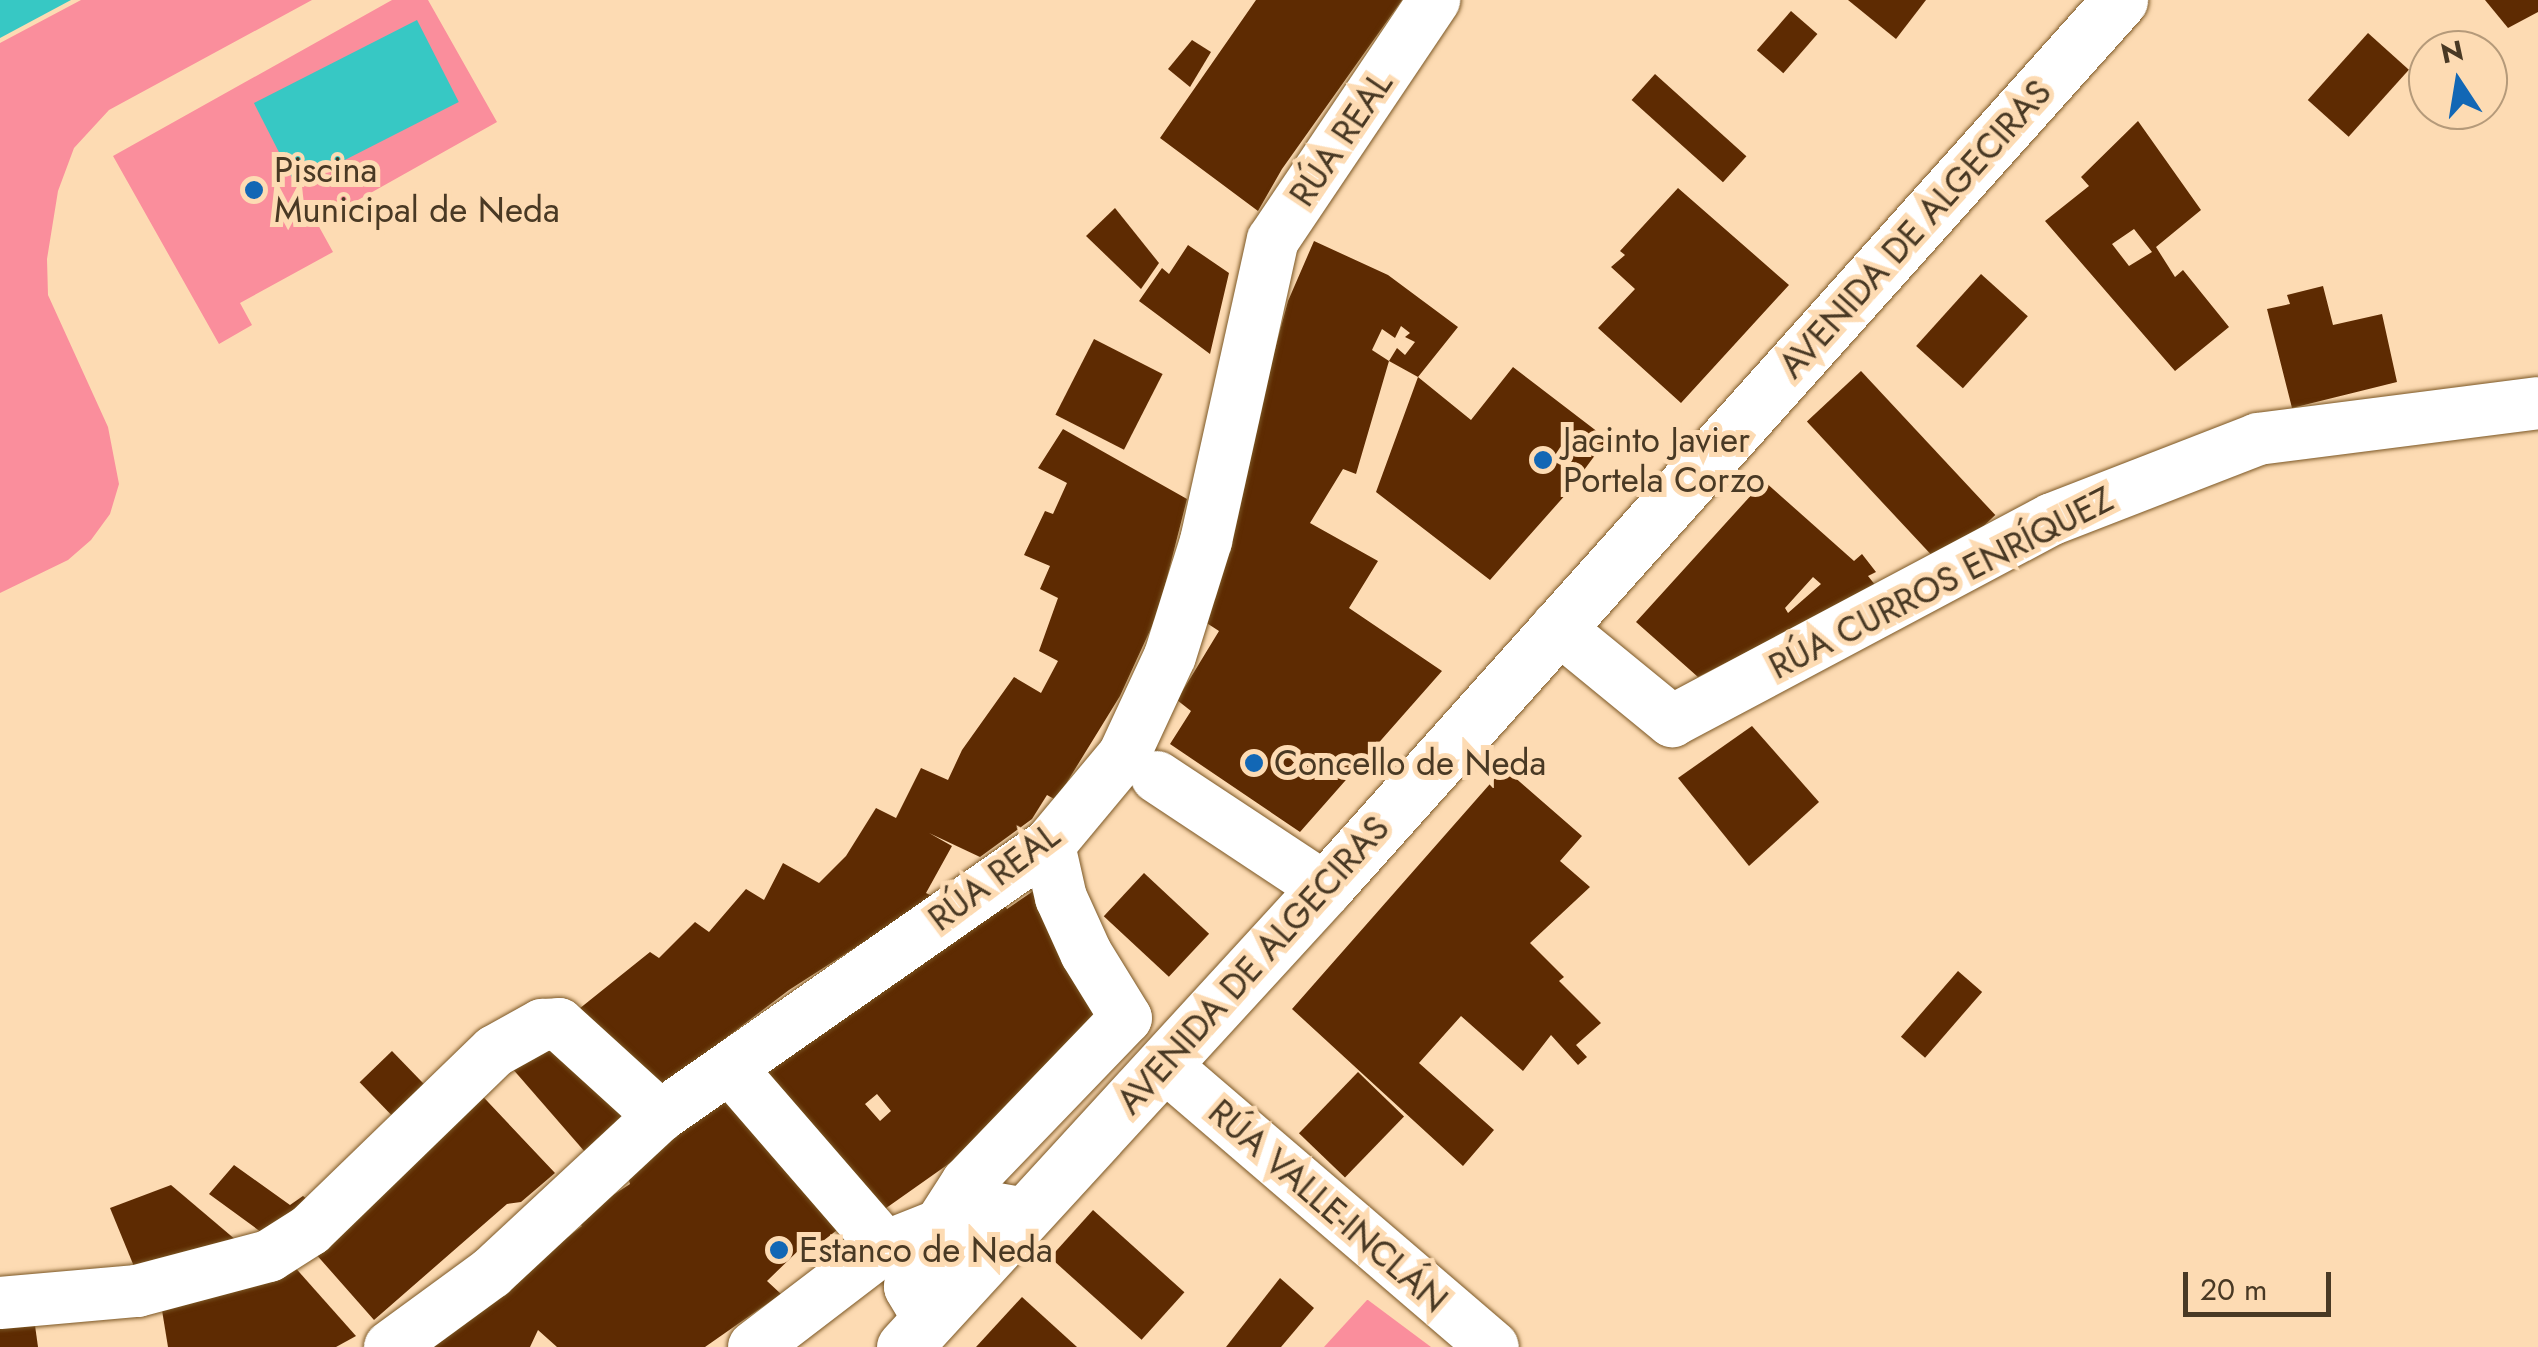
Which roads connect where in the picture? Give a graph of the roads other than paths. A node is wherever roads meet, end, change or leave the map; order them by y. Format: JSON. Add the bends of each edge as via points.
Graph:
{"nodes":[{"id":1,"x":1434,"y":0,"type":"edge"},
{"id":2,"x":2120,"y":0,"type":"edge"},
{"id":3,"x":2538,"y":403,"type":"edge"},
{"id":4,"x":1558,"y":627,"type":"junction"},
{"id":5,"x":1157,"y":777,"type":"dead end"},
{"id":6,"x":1049,"y":844,"type":"junction"},
{"id":7,"x":1324,"y":888,"type":"junction"},
{"id":8,"x":1164,"y":1065,"type":"junction"},
{"id":9,"x":730,"y":1068,"type":"junction"},
{"id":10,"x":660,"y":1116,"type":"junction"},
{"id":11,"x":1024,"y":1215,"type":"junction"},
{"id":12,"x":940,"y":1225,"type":"junction"},
{"id":13,"x":886,"y":1247,"type":"junction"},
{"id":14,"x":978,"y":1264,"type":"junction"},
{"id":15,"x":0,"y":1303,"type":"edge"},
{"id":16,"x":917,"y":1332,"type":"edge"},
{"id":17,"x":390,"y":1347,"type":"edge"},
{"id":18,"x":754,"y":1347,"type":"edge"},
{"id":19,"x":1494,"y":1347,"type":"edge"}],
"edges":[{"from":1,"to":6,"type":"street","name":"RÚA REAL","via":[[1273,240],[1206,541],[1170,656],[1124,755]]},
{"from":2,"to":4,"type":"main road","name":"AVENIDA DE ALGECIRAS"},
{"from":3,"to":4,"type":"street","name":"RÚA CURROS ENRÍQUEZ","via":[[2258,440],[2052,519],[1672,720]]},
{"from":4,"to":7,"type":"main road","name":"AVENIDA DE ALGECIRAS"},
{"from":5,"to":7,"type":"street"},
{"from":6,"to":9,"type":"street","name":"RÚA REAL"},
{"from":6,"to":12,"type":"street","via":[[1061,898],[1126,1018],[967,1183]]},
{"from":7,"to":8,"type":"main road","name":"AVENIDA DE ALGECIRAS"},
{"from":8,"to":11,"type":"main road","name":"AVENIDA DE ALGECIRAS"},
{"from":8,"to":19,"type":"street","name":"RÚA VALLE-INCLÁN"},
{"from":9,"to":10,"type":"street","name":"RÚA REAL"},
{"from":9,"to":13,"type":"street"},
{"from":10,"to":15,"type":"street","via":[[559,1024],[542,1025],[495,1051],[310,1230],[269,1256],[137,1291]]},
{"from":10,"to":17,"type":"street","name":"RÚA REAL","via":[[491,1273]]},
{"from":11,"to":12,"type":"main road","via":[[986,1208]]},
{"from":11,"to":14,"type":"main road","name":"AVENIDA DE ALGECIRAS"},
{"from":12,"to":13,"type":"street"},
{"from":12,"to":14,"type":"main road"},
{"from":12,"to":16,"type":"main road","via":[[911,1286]]},
{"from":13,"to":18,"type":"street"},
{"from":14,"to":16,"type":"main road","name":"AVENIDA DE ALGECIRAS"}]}
